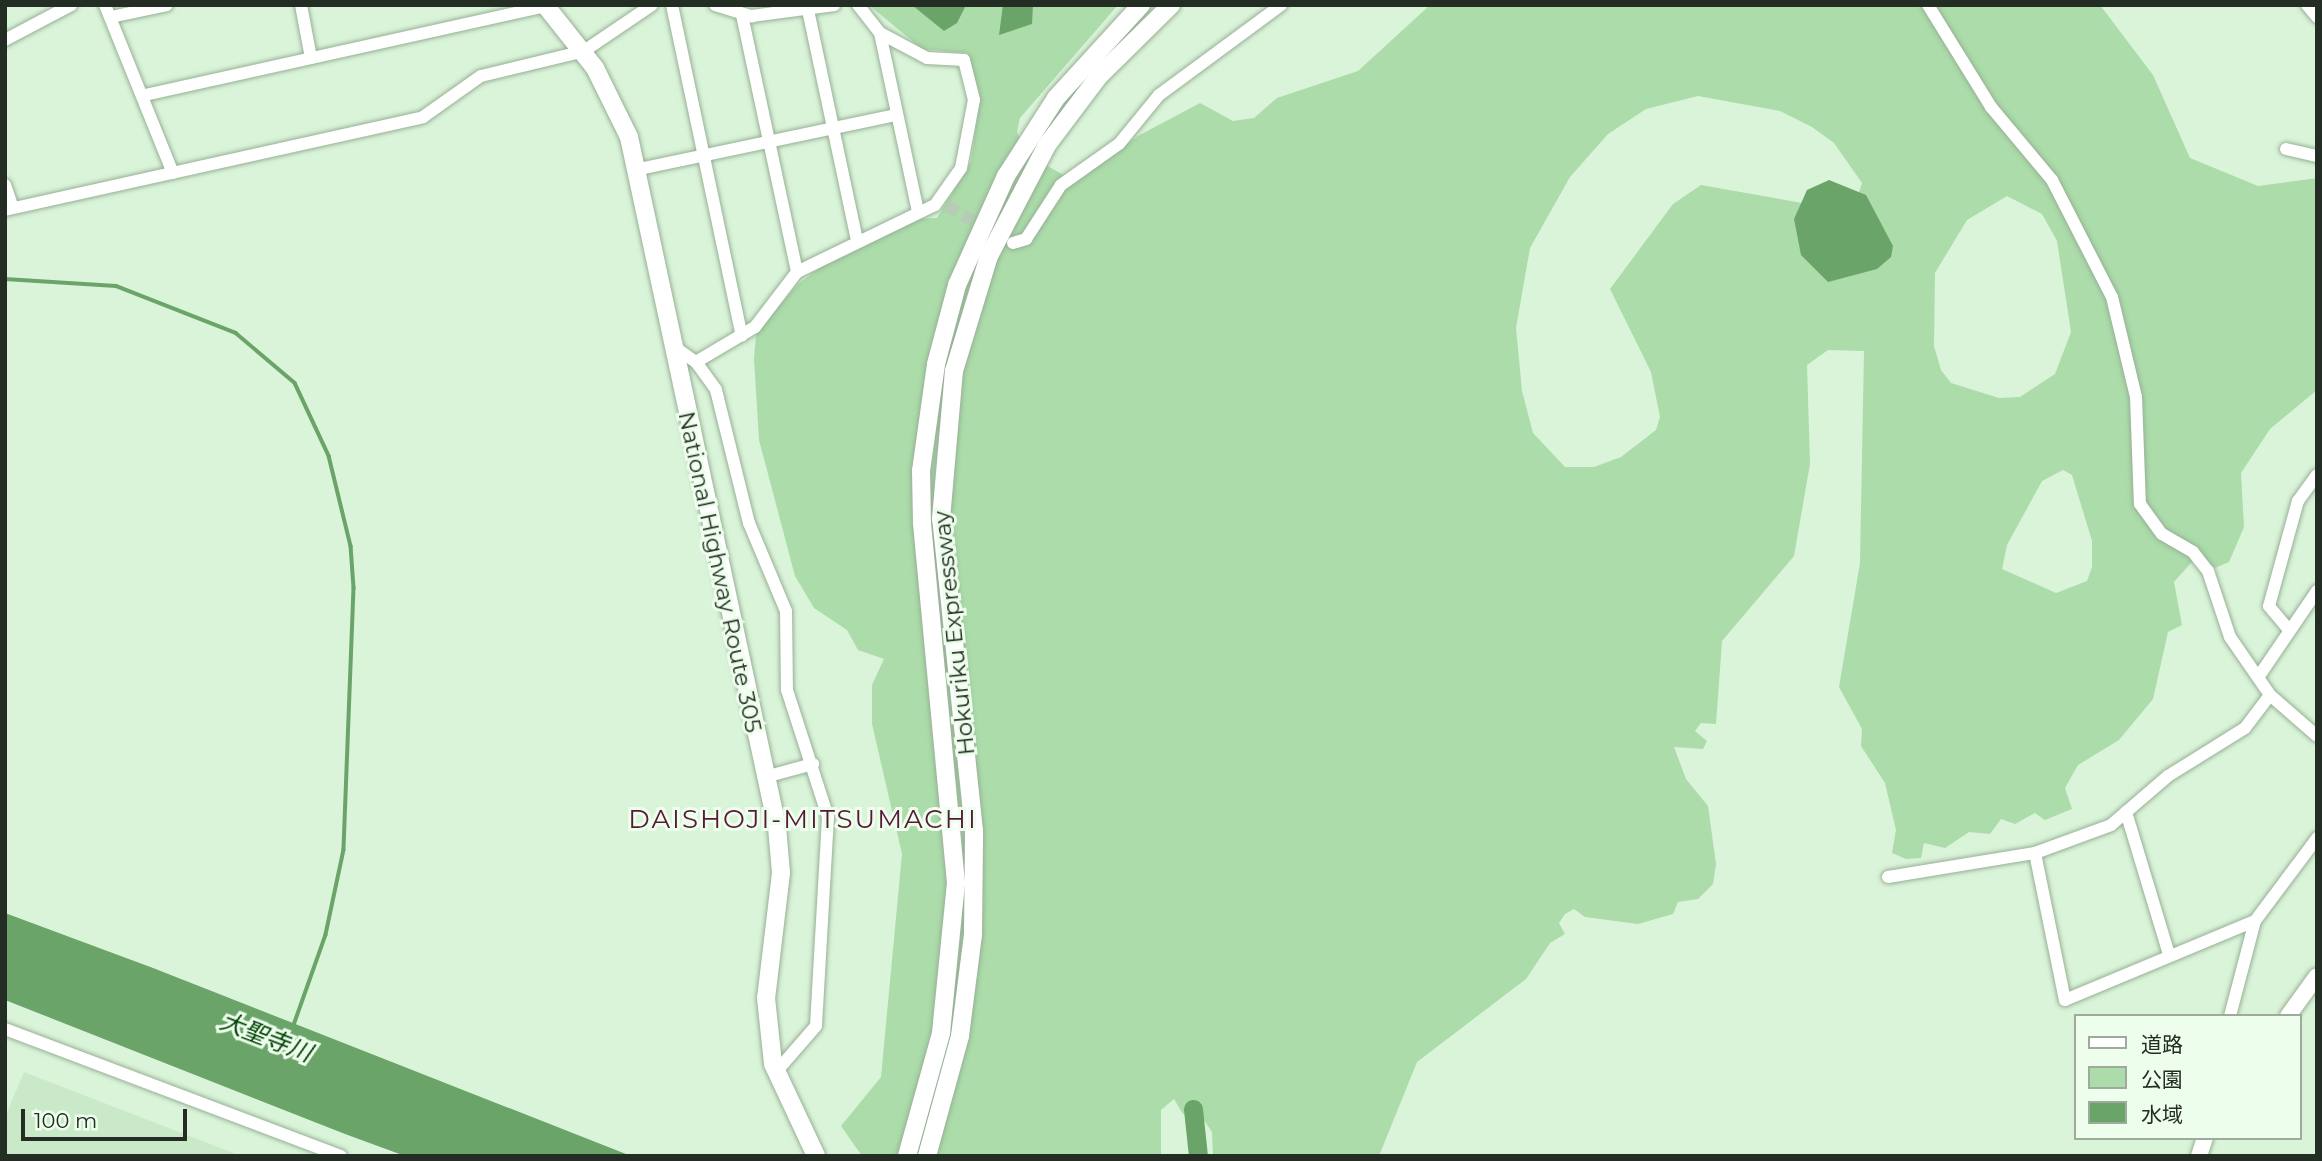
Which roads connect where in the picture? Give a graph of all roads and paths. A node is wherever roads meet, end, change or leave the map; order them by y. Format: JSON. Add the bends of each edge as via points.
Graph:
{"nodes":[{"id":1,"x":71,"y":5,"type":"edge"},
{"id":2,"x":167,"y":5,"type":"edge"},
{"id":3,"x":301,"y":5,"type":"edge"},
{"id":4,"x":652,"y":5,"type":"edge"},
{"id":5,"x":672,"y":5,"type":"edge"},
{"id":6,"x":715,"y":5,"type":"edge"},
{"id":7,"x":834,"y":5,"type":"edge"},
{"id":8,"x":858,"y":5,"type":"edge"},
{"id":9,"x":1141,"y":5,"type":"edge"},
{"id":10,"x":1171,"y":5,"type":"edge"},
{"id":11,"x":1281,"y":5,"type":"edge"},
{"id":12,"x":1928,"y":5,"type":"edge"},
{"id":13,"x":2307,"y":5,"type":"edge"},
{"id":14,"x":545,"y":6,"type":"edge"},
{"id":15,"x":808,"y":9,"type":"junction"},
{"id":16,"x":108,"y":11,"type":"edge"},
{"id":17,"x":742,"y":15,"type":"junction"},
{"id":18,"x":2317,"y":17,"type":"edge"},
{"id":19,"x":880,"y":33,"type":"junction"},
{"id":20,"x":5,"y":40,"type":"edge"},
{"id":21,"x":584,"y":51,"type":"junction"},
{"id":22,"x":311,"y":58,"type":"junction"},
{"id":23,"x":145,"y":95,"type":"junction"},
{"id":24,"x":895,"y":115,"type":"junction"},
{"id":25,"x":833,"y":130,"type":"junction"},
{"id":26,"x":768,"y":143,"type":"junction"},
{"id":27,"x":2286,"y":149,"type":"dead end"},
{"id":28,"x":705,"y":156,"type":"junction"},
{"id":29,"x":2317,"y":156,"type":"edge"},
{"id":30,"x":635,"y":170,"type":"junction"},
{"id":31,"x":173,"y":173,"type":"junction"},
{"id":32,"x":5,"y":185,"type":"edge"},
{"id":33,"x":9,"y":209,"type":"edge"},
{"id":34,"x":918,"y":212,"type":"junction"},
{"id":35,"x":857,"y":240,"type":"junction"},
{"id":36,"x":1013,"y":243,"type":"dead end"},
{"id":37,"x":797,"y":272,"type":"junction"},
{"id":38,"x":742,"y":336,"type":"junction"},
{"id":39,"x":673,"y":346,"type":"junction"},
{"id":40,"x":696,"y":362,"type":"junction"},
{"id":41,"x":2317,"y":475,"type":"edge"},
{"id":42,"x":2317,"y":591,"type":"edge"},
{"id":43,"x":2289,"y":631,"type":"junction"},
{"id":44,"x":2259,"y":676,"type":"junction"},
{"id":45,"x":2270,"y":695,"type":"junction"},
{"id":46,"x":2317,"y":736,"type":"edge"},
{"id":47,"x":813,"y":764,"type":"junction"},
{"id":48,"x":765,"y":777,"type":"junction"},
{"id":49,"x":2126,"y":812,"type":"junction"},
{"id":50,"x":2317,"y":838,"type":"edge"},
{"id":51,"x":2035,"y":853,"type":"junction"},
{"id":52,"x":1888,"y":877,"type":"dead end"},
{"id":53,"x":2255,"y":921,"type":"junction"},
{"id":54,"x":2169,"y":954,"type":"junction"},
{"id":55,"x":2317,"y":976,"type":"edge"},
{"id":56,"x":2231,"y":1014,"type":"edge"},
{"id":57,"x":2289,"y":1014,"type":"edge"},
{"id":58,"x":5,"y":1029,"type":"edge"},
{"id":59,"x":776,"y":1072,"type":"junction"},
{"id":60,"x":341,"y":1156,"type":"edge"},
{"id":61,"x":816,"y":1156,"type":"edge"},
{"id":62,"x":906,"y":1156,"type":"edge"},
{"id":63,"x":926,"y":1156,"type":"edge"}],
"edges":[{"from":1,"to":20,"type":"street"},
{"from":2,"to":16,"type":"street"},
{"from":3,"to":22,"type":"street"},
{"from":4,"to":21,"type":"street"},
{"from":5,"to":28,"type":"street"},
{"from":6,"to":17,"type":"street"},
{"from":7,"to":15,"type":"street"},
{"from":8,"to":19,"type":"street"},
{"from":9,"to":62,"type":"highway","name":"Hokuriku Expressway","via":[[1070,81],[1006,176],[957,285],[936,364],[921,471],[922,523],[956,883],[941,1033]]},
{"from":10,"to":63,"type":"highway","name":"Hokuriku Expressway","via":[[1099,76],[1047,145],[989,256],[954,371],[941,519],[974,831],[973,935],[960,1036]]},
{"from":11,"to":36,"type":"street","via":[[1160,95],[1119,144],[1060,185],[1026,239]]},
{"from":12,"to":44,"type":"street","via":[[1991,107],[2052,180],[2112,297],[2136,397],[2140,503],[2162,534],[2193,552],[2208,571],[2219,593],[2223,625]]},
{"from":13,"to":18,"type":"street"},
{"from":14,"to":21,"type":"highway","name":"National Highway Route 305"},
{"from":14,"to":22,"type":"street"},
{"from":15,"to":17,"type":"street"},
{"from":15,"to":25,"type":"street"},
{"from":16,"to":23,"type":"street"},
{"from":17,"to":26,"type":"street"},
{"from":19,"to":24,"type":"street"},
{"from":19,"to":34,"type":"street","via":[[927,58],[953,58],[968,67],[974,100],[961,168],[942,203]]},
{"from":21,"to":30,"type":"highway","name":"National Highway Route 305","via":[[624,121]]},
{"from":21,"to":31,"type":"street","via":[[481,76],[416,119]]},
{"from":22,"to":23,"type":"street"},
{"from":23,"to":31,"type":"street"},
{"from":24,"to":25,"type":"street"},
{"from":24,"to":34,"type":"street"},
{"from":25,"to":26,"type":"street"},
{"from":25,"to":35,"type":"street"},
{"from":26,"to":28,"type":"street"},
{"from":26,"to":37,"type":"street"},
{"from":27,"to":29,"type":"street"},
{"from":28,"to":30,"type":"street"},
{"from":28,"to":38,"type":"street"},
{"from":30,"to":39,"type":"highway","name":"National Highway Route 305"},
{"from":31,"to":33,"type":"street"},
{"from":32,"to":33,"type":"street"},
{"from":34,"to":35,"type":"street"},
{"from":35,"to":37,"type":"street"},
{"from":37,"to":38,"type":"street"},
{"from":38,"to":40,"type":"street"},
{"from":39,"to":40,"type":"street"},
{"from":39,"to":48,"type":"highway","name":"National Highway Route 305"},
{"from":40,"to":47,"type":"street","via":[[716,390],[749,523],[780,591],[790,648],[787,690]]},
{"from":41,"to":43,"type":"street","via":[[2298,501],[2269,606]]},
{"from":42,"to":43,"type":"street"},
{"from":43,"to":44,"type":"street"},
{"from":44,"to":45,"type":"street"},
{"from":45,"to":46,"type":"street"},
{"from":45,"to":49,"type":"street","via":[[2245,728],[2168,776]]},
{"from":47,"to":48,"type":"street"},
{"from":47,"to":59,"type":"street","via":[[828,817],[822,987],[816,1026]]},
{"from":48,"to":59,"type":"highway","name":"National Highway Route 305","via":[[781,861],[766,998]]},
{"from":49,"to":51,"type":"street","via":[[2111,825]]},
{"from":49,"to":54,"type":"street"},
{"from":50,"to":53,"type":"street"},
{"from":51,"to":52,"type":"street"},
{"from":51,"to":54,"type":"street","via":[[2065,1000]]},
{"from":53,"to":54,"type":"street"},
{"from":53,"to":56,"type":"street"},
{"from":55,"to":57,"type":"main road"},
{"from":58,"to":60,"type":"street"},
{"from":59,"to":61,"type":"highway","name":"National Highway Route 305"}]}
